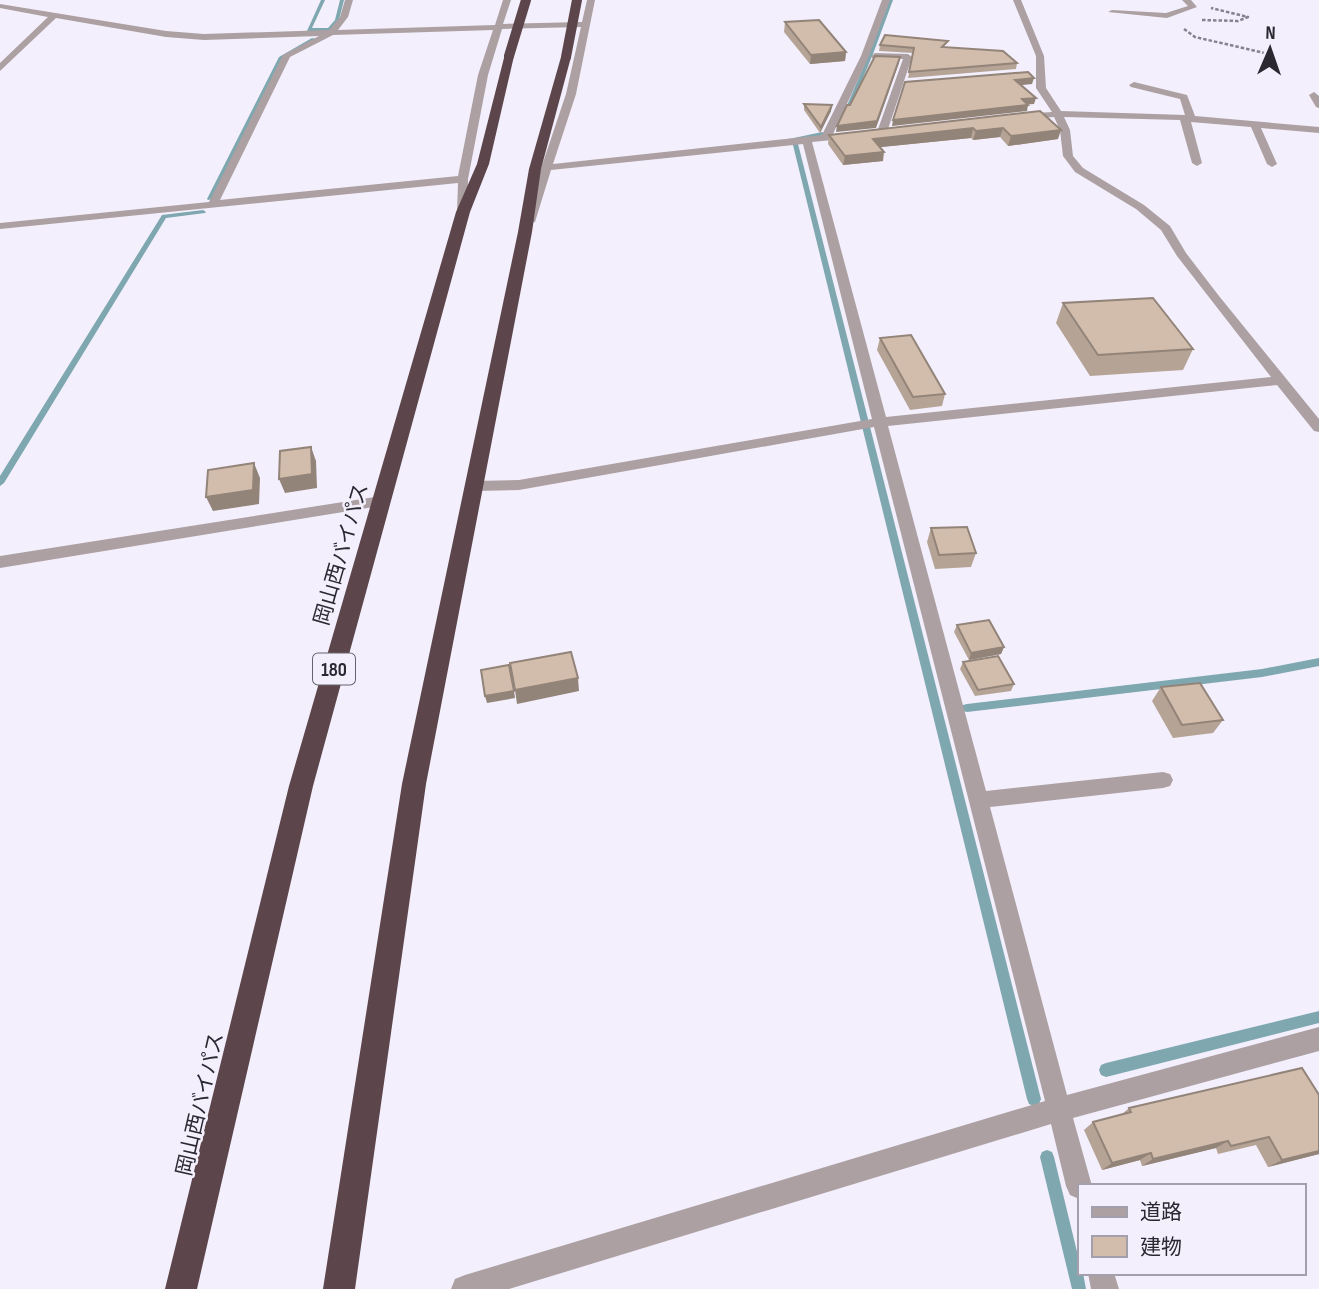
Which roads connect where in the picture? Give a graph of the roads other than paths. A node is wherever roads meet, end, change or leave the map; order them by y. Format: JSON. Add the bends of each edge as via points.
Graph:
{"nodes":[{"id":1,"x":349,"y":0,"type":"edge"},
{"id":2,"x":507,"y":0,"type":"edge"},
{"id":3,"x":526,"y":0,"type":"edge"},
{"id":4,"x":577,"y":0,"type":"edge"},
{"id":5,"x":591,"y":0,"type":"edge"},
{"id":6,"x":886,"y":0,"type":"edge"},
{"id":7,"x":1017,"y":0,"type":"edge"},
{"id":8,"x":1189,"y":3,"type":"edge"},
{"id":9,"x":0,"y":6,"type":"edge"},
{"id":10,"x":1112,"y":12,"type":"dead end"},
{"id":11,"x":53,"y":16,"type":"junction"},
{"id":12,"x":586,"y":24,"type":"junction"},
{"id":13,"x":499,"y":27,"type":"junction"},
{"id":14,"x":331,"y":33,"type":"junction"},
{"id":15,"x":869,"y":56,"type":"junction"},
{"id":16,"x":0,"y":68,"type":"edge"},
{"id":17,"x":1040,"y":72,"type":"junction"},
{"id":18,"x":1027,"y":73,"type":"edge"},
{"id":19,"x":911,"y":83,"type":"edge"},
{"id":20,"x":898,"y":84,"type":"junction"},
{"id":21,"x":1134,"y":85,"type":"dead end"},
{"id":22,"x":1314,"y":94,"type":"dead end"},
{"id":23,"x":1319,"y":105,"type":"edge"},
{"id":24,"x":1057,"y":112,"type":"junction"},
{"id":25,"x":1003,"y":118,"type":"edge"},
{"id":26,"x":1188,"y":119,"type":"junction"},
{"id":27,"x":1255,"y":125,"type":"junction"},
{"id":28,"x":895,"y":130,"type":"edge"},
{"id":29,"x":1319,"y":130,"type":"edge"},
{"id":30,"x":882,"y":132,"type":"junction"},
{"id":31,"x":826,"y":138,"type":"junction"},
{"id":32,"x":799,"y":142,"type":"junction"},
{"id":33,"x":1197,"y":163,"type":"dead end"},
{"id":34,"x":1272,"y":164,"type":"dead end"},
{"id":35,"x":549,"y":167,"type":"junction"},
{"id":36,"x":463,"y":179,"type":"junction"},
{"id":37,"x":213,"y":204,"type":"junction"},
{"id":38,"x":463,"y":212,"type":"junction"},
{"id":39,"x":0,"y":226,"type":"edge"},
{"id":40,"x":525,"y":232,"type":"junction"},
{"id":41,"x":1281,"y":380,"type":"junction"},
{"id":42,"x":871,"y":423,"type":"junction"},
{"id":43,"x":1319,"y":428,"type":"edge"},
{"id":44,"x":475,"y":486,"type":"junction"},
{"id":45,"x":381,"y":501,"type":"junction"},
{"id":46,"x":0,"y":562,"type":"edge"},
{"id":47,"x":1163,"y":780,"type":"dead end"},
{"id":48,"x":979,"y":800,"type":"junction"},
{"id":49,"x":1319,"y":1039,"type":"edge"},
{"id":50,"x":1060,"y":1109,"type":"junction"},
{"id":51,"x":1079,"y":1184,"type":"edge"},
{"id":52,"x":181,"y":1289,"type":"edge"},
{"id":53,"x":339,"y":1289,"type":"edge"},
{"id":54,"x":465,"y":1289,"type":"edge"}],
"edges":[{"from":1,"to":14,"type":"street","via":[[344,17]]},
{"from":2,"to":13,"type":"street"},
{"from":3,"to":38,"type":"highway","name":"岡山西バイパス","number":"180","bridge":true,"via":[[483,164]]},
{"from":4,"to":40,"type":"highway","bridge":true,"via":[[535,169]]},
{"from":5,"to":12,"type":"street"},
{"from":6,"to":15,"type":"street"},
{"from":7,"to":17,"type":"street","via":[[1040,56]]},
{"from":8,"to":10,"type":"street","via":[[1167,16]]},
{"from":9,"to":11,"type":"street"},
{"from":11,"to":14,"type":"street","via":[[204,37]]},
{"from":11,"to":16,"type":"street"},
{"from":12,"to":13,"type":"street"},
{"from":12,"to":35,"type":"street"},
{"from":13,"to":14,"type":"street"},
{"from":13,"to":36,"type":"street","via":[[483,75]]},
{"from":14,"to":37,"type":"street","via":[[287,55]]},
{"from":15,"to":20,"type":"street","via":[[908,57]]},
{"from":15,"to":31,"type":"street"},
{"from":17,"to":18,"type":"street"},
{"from":17,"to":24,"type":"street","via":[[1041,88]]},
{"from":19,"to":20,"type":"street"},
{"from":20,"to":30,"type":"street"},
{"from":21,"to":26,"type":"street","via":[[1184,97]]},
{"from":22,"to":23,"type":"street"},
{"from":24,"to":25,"type":"street"},
{"from":24,"to":26,"type":"street"},
{"from":24,"to":41,"type":"street","via":[[1068,156],[1079,170],[1166,228],[1214,299]]},
{"from":26,"to":27,"type":"street"},
{"from":26,"to":33,"type":"street"},
{"from":27,"to":29,"type":"street"},
{"from":27,"to":34,"type":"street"},
{"from":28,"to":30,"type":"street"},
{"from":30,"to":31,"type":"street"},
{"from":31,"to":32,"type":"street"},
{"from":32,"to":35,"type":"street"},
{"from":32,"to":42,"type":"street"},
{"from":35,"to":40,"type":"street"},
{"from":36,"to":37,"type":"street"},
{"from":36,"to":38,"type":"street"},
{"from":37,"to":39,"type":"street"},
{"from":38,"to":45,"type":"highway","name":"岡山西バイパス","number":"180"},
{"from":40,"to":44,"type":"highway"},
{"from":41,"to":42,"type":"street"},
{"from":41,"to":43,"type":"street"},
{"from":42,"to":44,"type":"street","via":[[519,485]]},
{"from":42,"to":48,"type":"street"},
{"from":44,"to":53,"type":"highway","via":[[414,784]]},
{"from":45,"to":46,"type":"street"},
{"from":45,"to":52,"type":"highway","name":"岡山西バイパス","number":"180","via":[[301,786]]},
{"from":47,"to":48,"type":"street"},
{"from":48,"to":50,"type":"street"},
{"from":49,"to":50,"type":"street"},
{"from":50,"to":51,"type":"street"},
{"from":50,"to":54,"type":"street"}]}
